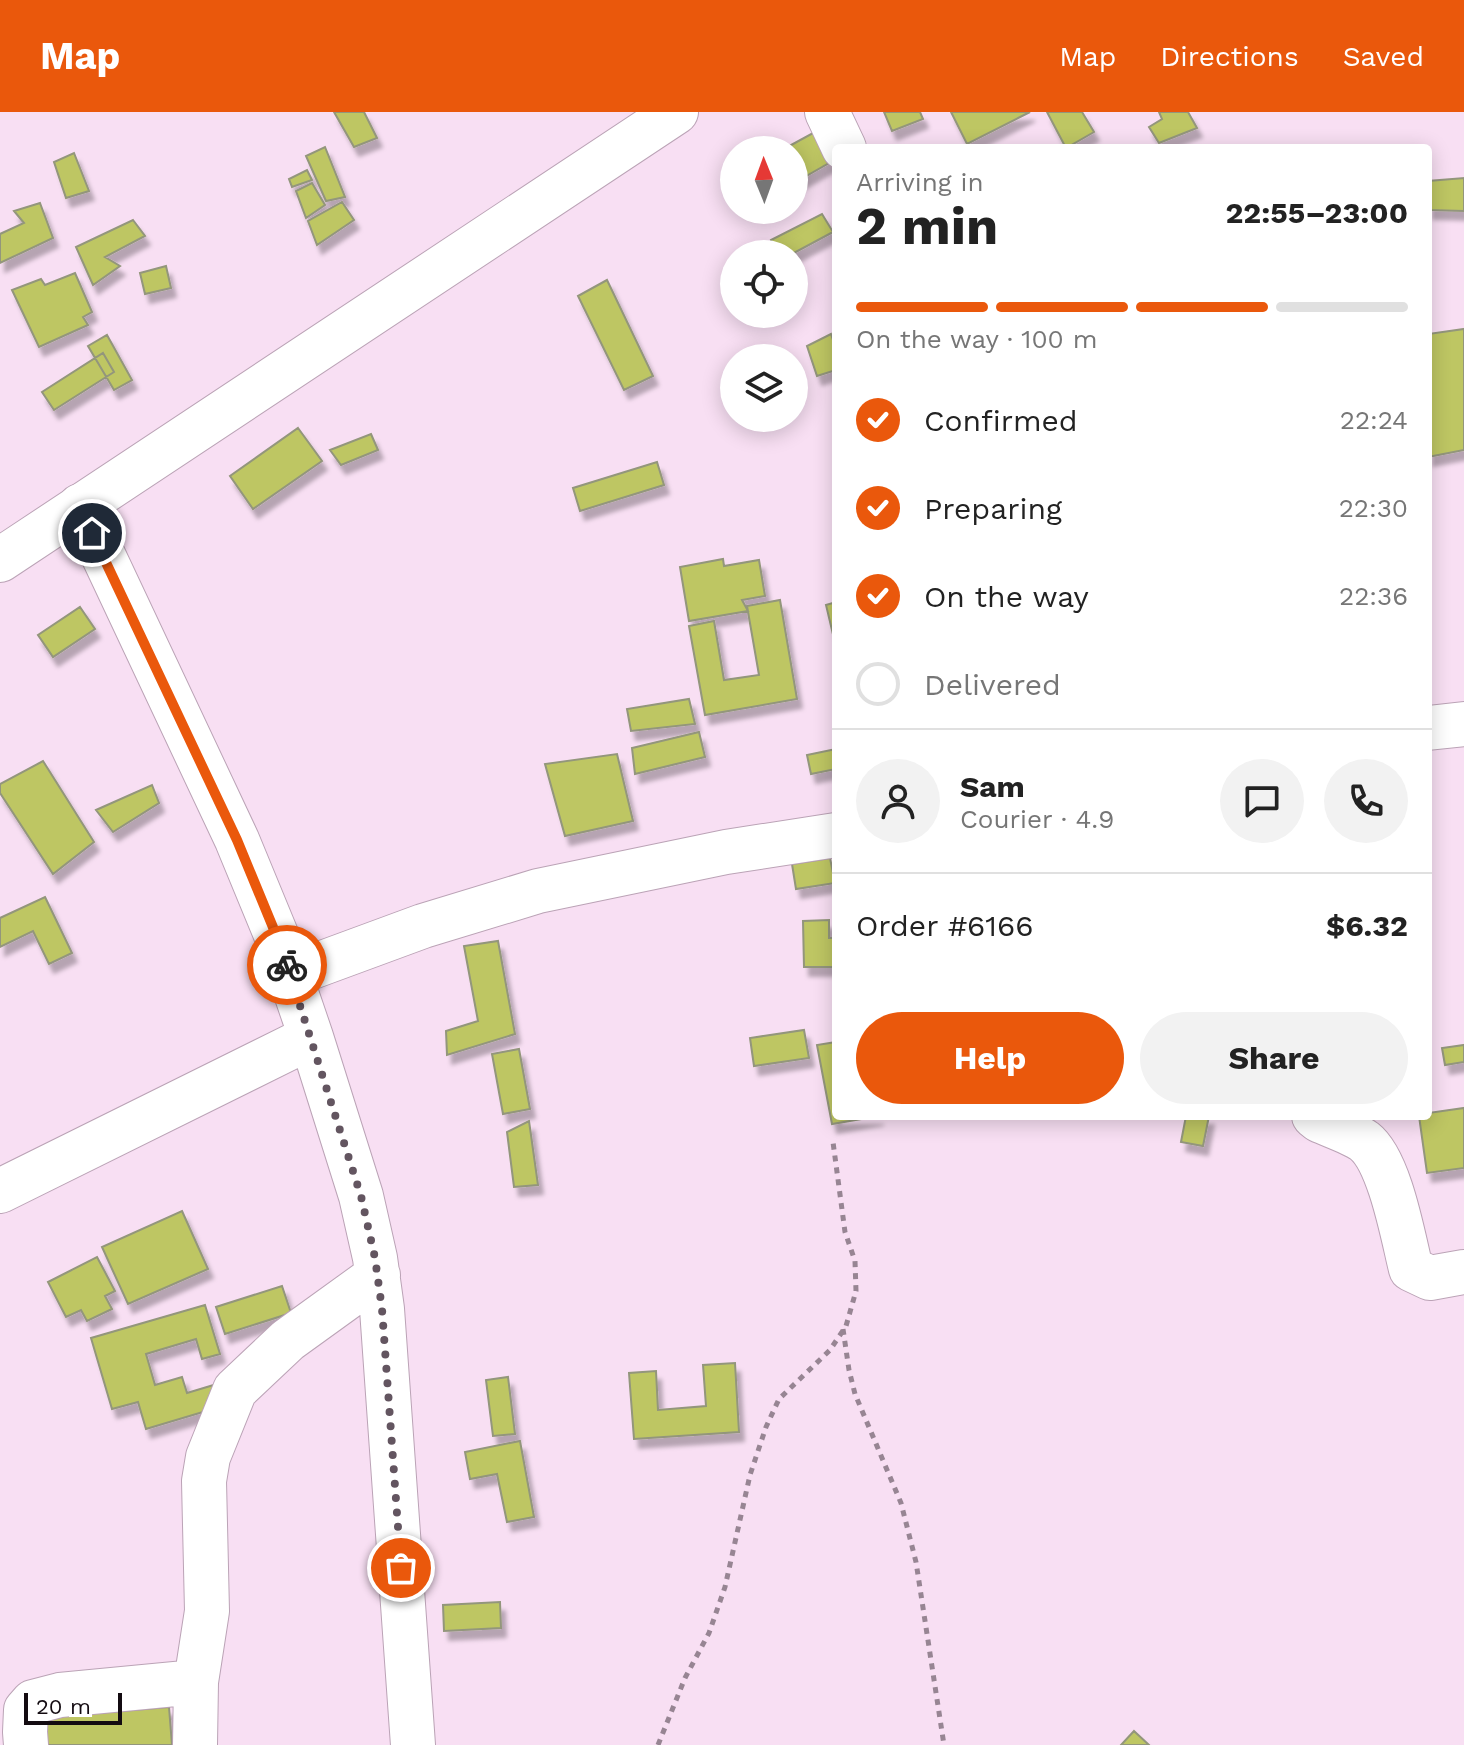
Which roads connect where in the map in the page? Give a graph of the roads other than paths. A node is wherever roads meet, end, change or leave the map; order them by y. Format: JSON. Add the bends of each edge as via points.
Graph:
{"nodes":[{"id":1,"x":676,"y":112,"type":"edge"},
{"id":2,"x":827,"y":112,"type":"edge"},
{"id":3,"x":842,"y":144,"type":"edge"},
{"id":4,"x":80,"y":506,"type":"junction"},
{"id":5,"x":0,"y":560,"type":"edge"},
{"id":6,"x":1464,"y":724,"type":"edge"},
{"id":7,"x":1432,"y":728,"type":"edge"},
{"id":8,"x":832,"y":836,"type":"edge"},
{"id":9,"x":290,"y":975,"type":"junction"},
{"id":10,"x":311,"y":1037,"type":"junction"},
{"id":11,"x":1319,"y":1120,"type":"edge"},
{"id":12,"x":0,"y":1191,"type":"edge"},
{"id":13,"x":1464,"y":1272,"type":"edge"},
{"id":14,"x":378,"y":1275,"type":"junction"},
{"id":15,"x":196,"y":1682,"type":"junction"},
{"id":16,"x":26,"y":1745,"type":"edge"},
{"id":17,"x":195,"y":1745,"type":"edge"},
{"id":18,"x":413,"y":1745,"type":"edge"}],
"edges":[{"from":1,"to":4,"type":"street"},
{"from":2,"to":3,"type":"street"},
{"from":4,"to":5,"type":"street"},
{"from":4,"to":9,"type":"street","via":[[237,840]]},
{"from":6,"to":7,"type":"street"},
{"from":8,"to":9,"type":"street","via":[[538,891]]},
{"from":9,"to":10,"type":"street"},
{"from":10,"to":12,"type":"street"},
{"from":10,"to":14,"type":"street","via":[[361,1196]]},
{"from":11,"to":13,"type":"street","via":[[1365,1142],[1379,1162],[1390,1184],[1411,1269],[1430,1278]]},
{"from":14,"to":15,"type":"street","via":[[288,1340],[235,1390],[204,1481],[207,1611]]},
{"from":14,"to":18,"type":"street"},
{"from":15,"to":16,"type":"street","via":[[33,1702],[26,1710]]},
{"from":15,"to":17,"type":"street"}]}
